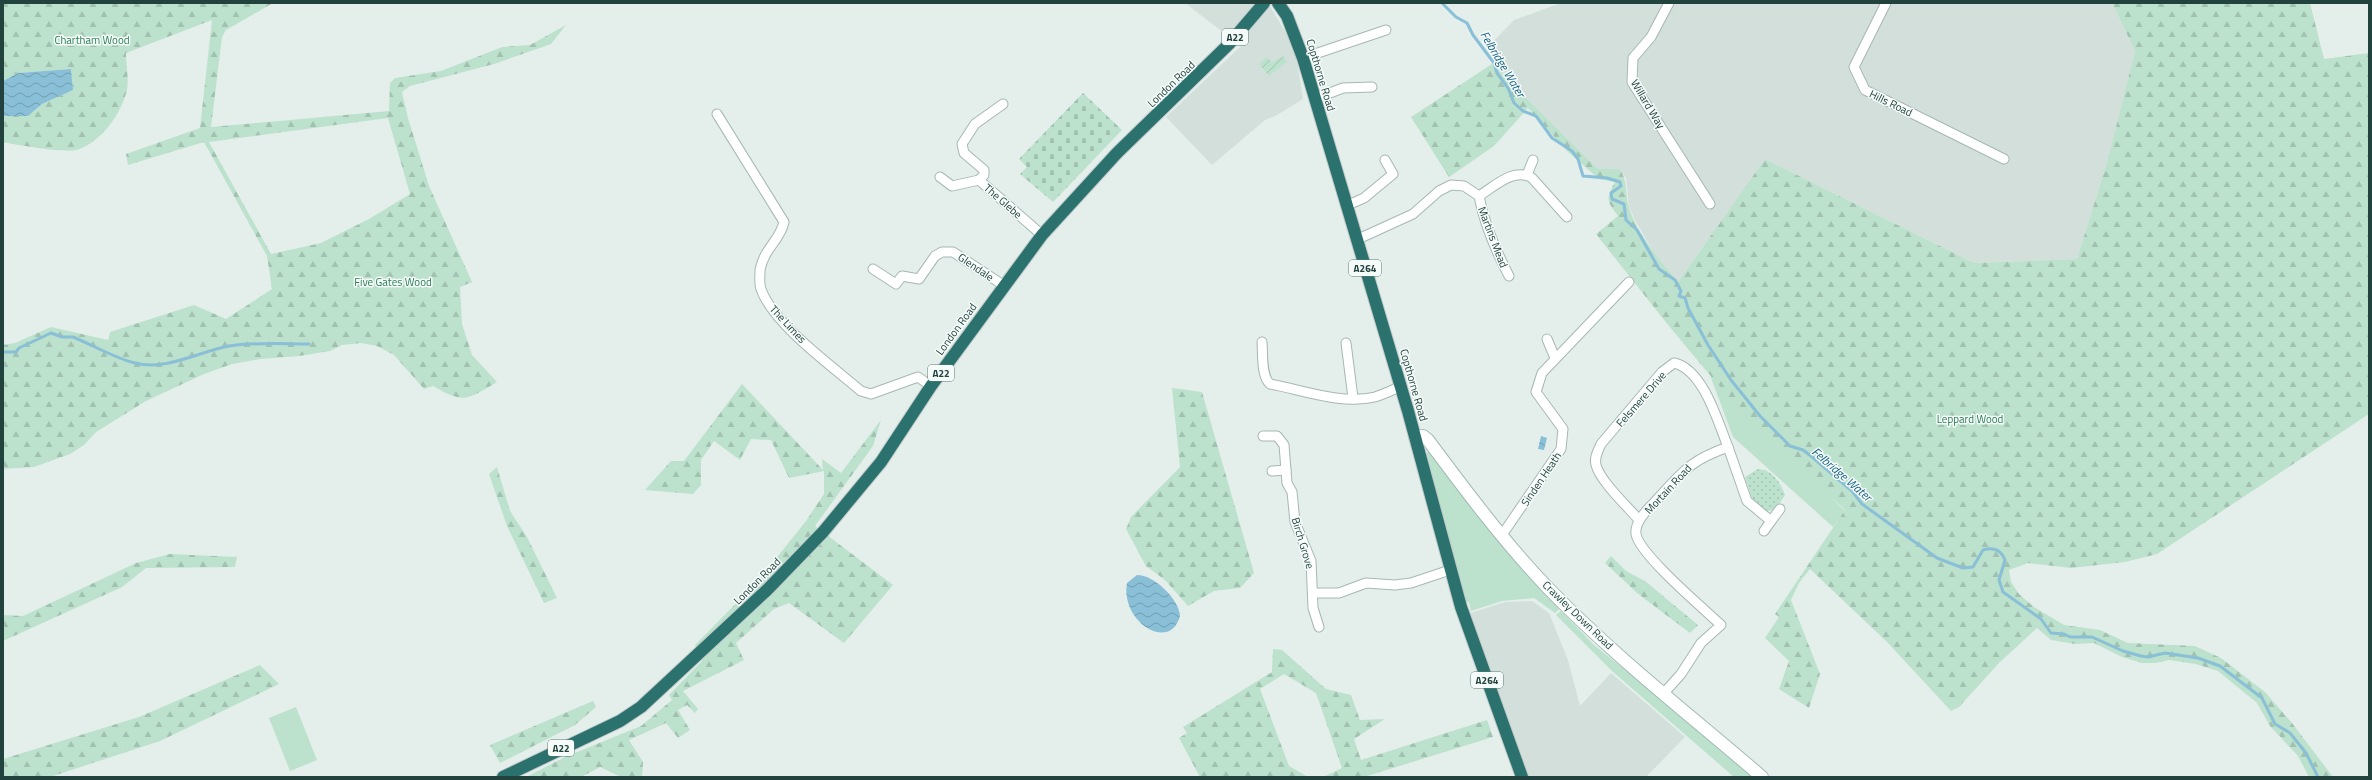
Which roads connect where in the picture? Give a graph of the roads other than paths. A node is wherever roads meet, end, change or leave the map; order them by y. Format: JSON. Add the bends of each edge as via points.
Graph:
{"nodes":[{"id":1,"x":1264,"y":3,"type":"edge"},
{"id":2,"x":1278,"y":3,"type":"edge"},
{"id":3,"x":1669,"y":3,"type":"edge"},
{"id":4,"x":1886,"y":3,"type":"edge"},
{"id":5,"x":1386,"y":30,"type":"dead end"},
{"id":6,"x":1303,"y":58,"type":"junction"},
{"id":7,"x":1372,"y":87,"type":"dead end"},
{"id":8,"x":1314,"y":99,"type":"junction"},
{"id":9,"x":1003,"y":104,"type":"dead end"},
{"id":10,"x":717,"y":114,"type":"dead end"},
{"id":11,"x":2004,"y":159,"type":"dead end"},
{"id":12,"x":1385,"y":160,"type":"dead end"},
{"id":13,"x":1533,"y":160,"type":"dead end"},
{"id":14,"x":1527,"y":175,"type":"junction"},
{"id":15,"x":940,"y":178,"type":"dead end"},
{"id":16,"x":979,"y":180,"type":"junction"},
{"id":17,"x":1479,"y":196,"type":"junction"},
{"id":18,"x":1710,"y":204,"type":"dead end"},
{"id":19,"x":1346,"y":206,"type":"junction"},
{"id":20,"x":1567,"y":217,"type":"dead end"},
{"id":21,"x":1042,"y":235,"type":"junction"},
{"id":22,"x":1356,"y":240,"type":"junction"},
{"id":23,"x":873,"y":270,"type":"dead end"},
{"id":24,"x":1508,"y":276,"type":"dead end"},
{"id":25,"x":1628,"y":282,"type":"dead end"},
{"id":26,"x":1003,"y":286,"type":"junction"},
{"id":27,"x":1547,"y":339,"type":"dead end"},
{"id":28,"x":1262,"y":342,"type":"dead end"},
{"id":29,"x":1346,"y":343,"type":"dead end"},
{"id":30,"x":1555,"y":358,"type":"junction"},
{"id":31,"x":931,"y":386,"type":"junction"},
{"id":32,"x":1401,"y":386,"type":"junction"},
{"id":33,"x":1353,"y":398,"type":"junction"},
{"id":34,"x":1263,"y":436,"type":"dead end"},
{"id":35,"x":1415,"y":437,"type":"junction"},
{"id":36,"x":1728,"y":448,"type":"junction"},
{"id":37,"x":1286,"y":470,"type":"junction"},
{"id":38,"x":1272,"y":471,"type":"dead end"},
{"id":39,"x":1780,"y":509,"type":"dead end"},
{"id":40,"x":1639,"y":520,"type":"junction"},
{"id":41,"x":1771,"y":521,"type":"junction"},
{"id":42,"x":1764,"y":531,"type":"dead end"},
{"id":43,"x":1502,"y":535,"type":"junction"},
{"id":44,"x":1450,"y":570,"type":"junction"},
{"id":45,"x":1313,"y":593,"type":"junction"},
{"id":46,"x":1319,"y":627,"type":"dead end"},
{"id":47,"x":1664,"y":693,"type":"junction"},
{"id":48,"x":503,"y":777,"type":"edge"},
{"id":49,"x":1522,"y":777,"type":"edge"},
{"id":50,"x":1762,"y":777,"type":"edge"}],
"edges":[{"from":1,"to":21,"type":"highway","name":"London Road","number":"A22","via":[[1225,49],[1117,153]]},
{"from":2,"to":6,"type":"highway","name":"Copthorne Road","number":"A264","via":[[1287,16]]},
{"from":3,"to":18,"type":"street","name":"Willard Way","via":[[1651,37],[1633,58],[1632,82]]},
{"from":4,"to":11,"type":"street","name":"Hills Road","via":[[1854,67],[1865,90]]},
{"from":5,"to":6,"type":"street"},
{"from":6,"to":8,"type":"highway","name":"Copthorne Road","number":"A264"},
{"from":7,"to":8,"type":"street","via":[[1343,88]]},
{"from":8,"to":19,"type":"highway","name":"Copthorne Road","number":"A264"},
{"from":9,"to":16,"type":"street","via":[[975,124],[962,144],[964,153],[984,170],[984,175]]},
{"from":10,"to":31,"type":"street","name":"The Limes","via":[[784,222],[783,230],[764,255],[760,272],[760,287],[767,302],[795,335],[861,391],[871,394],[918,377]]},
{"from":12,"to":19,"type":"street","via":[[1393,174],[1364,198]]},
{"from":13,"to":14,"type":"street"},
{"from":14,"to":17,"type":"street","via":[[1512,175]]},
{"from":14,"to":20,"type":"street"},
{"from":15,"to":16,"type":"street","name":"The Glebe","via":[[952,186]]},
{"from":16,"to":21,"type":"street","name":"The Glebe"},
{"from":17,"to":22,"type":"street","name":"Martins Mead","via":[[1464,186],[1451,185],[1439,191],[1413,214]]},
{"from":17,"to":24,"type":"street","name":"Martins Mead","via":[[1482,213]]},
{"from":19,"to":22,"type":"highway","name":"Copthorne Road","number":"A264"},
{"from":21,"to":26,"type":"highway","name":"London Road","number":"A22"},
{"from":22,"to":32,"type":"highway","name":"Copthorne Road","number":"A264"},
{"from":23,"to":26,"type":"street","name":"Glendale","via":[[896,284],[902,276],[919,279],[934,256],[942,252],[953,252]]},
{"from":25,"to":30,"type":"street","name":"Sinden Heath"},
{"from":26,"to":31,"type":"highway","name":"London Road","number":"A22"},
{"from":27,"to":30,"type":"street"},
{"from":28,"to":33,"type":"street","via":[[1266,381],[1270,384],[1315,395]]},
{"from":29,"to":33,"type":"street"},
{"from":30,"to":43,"type":"street","name":"Sinden Heath","via":[[1542,373],[1536,392],[1563,429],[1561,449]]},
{"from":31,"to":48,"type":"highway","name":"London Road","number":"A22","via":[[881,462],[823,532],[678,676],[626,718]]},
{"from":32,"to":33,"type":"street","via":[[1374,397]]},
{"from":32,"to":35,"type":"highway","name":"Copthorne Road","number":"A264"},
{"from":34,"to":37,"type":"street","name":"Birch Grove","via":[[1277,436],[1282,440]]},
{"from":35,"to":43,"type":"street","name":"Crawley Down Road","via":[[1423,436],[1428,440]]},
{"from":35,"to":44,"type":"highway","name":"Copthorne Road","number":"A264"},
{"from":36,"to":40,"type":"street","name":"Mortain Road","via":[[1687,466]]},
{"from":36,"to":40,"type":"street","name":"Felsmere Drive","via":[[1706,393],[1684,365],[1674,364],[1662,372],[1601,444],[1596,456],[1596,466],[1605,480]]},
{"from":36,"to":41,"type":"street","via":[[1747,501]]},
{"from":37,"to":38,"type":"street"},
{"from":37,"to":45,"type":"street","name":"Birch Grove","via":[[1287,483],[1292,492],[1295,522],[1311,561]]},
{"from":39,"to":41,"type":"street"},
{"from":40,"to":47,"type":"street","name":"Mortain Road","via":[[1636,533],[1646,553],[1721,625],[1701,643],[1682,674]]},
{"from":41,"to":42,"type":"street"},
{"from":43,"to":47,"type":"street","name":"Crawley Down Road","via":[[1596,636]]},
{"from":44,"to":45,"type":"street","via":[[1411,583],[1366,583],[1339,593]]},
{"from":44,"to":49,"type":"highway","name":"Copthorne Road","number":"A264","via":[[1462,611]]},
{"from":45,"to":46,"type":"street","name":"Birch Grove","via":[[1313,608]]},
{"from":47,"to":50,"type":"street","name":"Crawley Down Road"}]}
